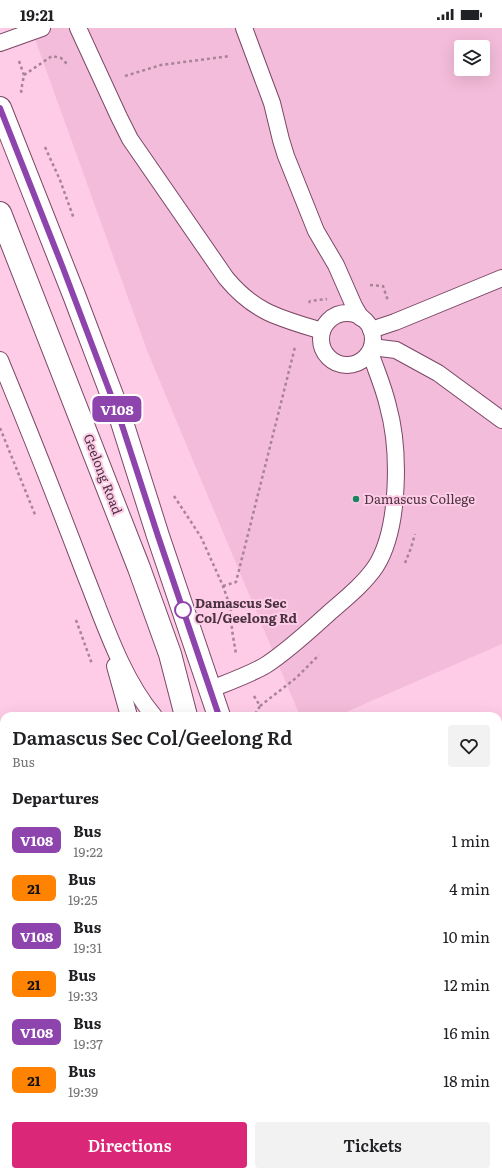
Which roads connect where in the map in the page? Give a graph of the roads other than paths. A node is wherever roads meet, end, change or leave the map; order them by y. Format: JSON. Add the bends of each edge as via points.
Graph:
{"nodes":[{"id":1,"x":42,"y":28,"type":"edge"},
{"id":2,"x":78,"y":28,"type":"edge"},
{"id":3,"x":244,"y":28,"type":"edge"},
{"id":4,"x":0,"y":43,"type":"edge"},
{"id":5,"x":0,"y":108,"type":"edge"},
{"id":6,"x":0,"y":213,"type":"edge"},
{"id":7,"x":502,"y":278,"type":"edge"},
{"id":8,"x":361,"y":318,"type":"junction"},
{"id":9,"x":371,"y":330,"type":"junction"},
{"id":10,"x":322,"y":331,"type":"junction"},
{"id":11,"x":371,"y":349,"type":"junction"},
{"id":12,"x":0,"y":360,"type":"edge"},
{"id":13,"x":502,"y":420,"type":"edge"},
{"id":14,"x":104,"y":622,"type":"junction"},
{"id":15,"x":210,"y":689,"type":"junction"},
{"id":16,"x":128,"y":712,"type":"edge"},
{"id":17,"x":151,"y":712,"type":"edge"},
{"id":18,"x":185,"y":712,"type":"edge"},
{"id":19,"x":218,"y":712,"type":"edge"}],
"edges":[{"from":1,"to":4,"type":"lane"},
{"from":2,"to":10,"type":"lane","via":[[130,139],[226,278],[240,294],[256,306],[277,317]]},
{"from":3,"to":8,"type":"lane","via":[[272,103],[286,156],[316,230]]},
{"from":5,"to":15,"type":"main road","via":[[120,419]]},
{"from":6,"to":18,"type":"main road","name":"Geelong Road","via":[[139,568],[170,654]]},
{"from":7,"to":9,"type":"lane"},
{"from":8,"to":9,"type":"lane"},
{"from":8,"to":10,"type":"lane","via":[[342,314],[330,320]]},
{"from":9,"to":11,"type":"lane"},
{"from":10,"to":11,"type":"lane","via":[[323,350],[333,362],[341,365],[356,364],[363,360]]},
{"from":11,"to":13,"type":"lane","via":[[396,350],[438,374]]},
{"from":11,"to":15,"type":"lane","via":[[394,430],[394,505],[388,538],[380,558],[366,577],[296,643],[265,665]]},
{"from":12,"to":14,"type":"lane"},
{"from":14,"to":16,"type":"lane"},
{"from":14,"to":17,"type":"lane","via":[[129,680]]},
{"from":15,"to":19,"type":"main road"}]}
